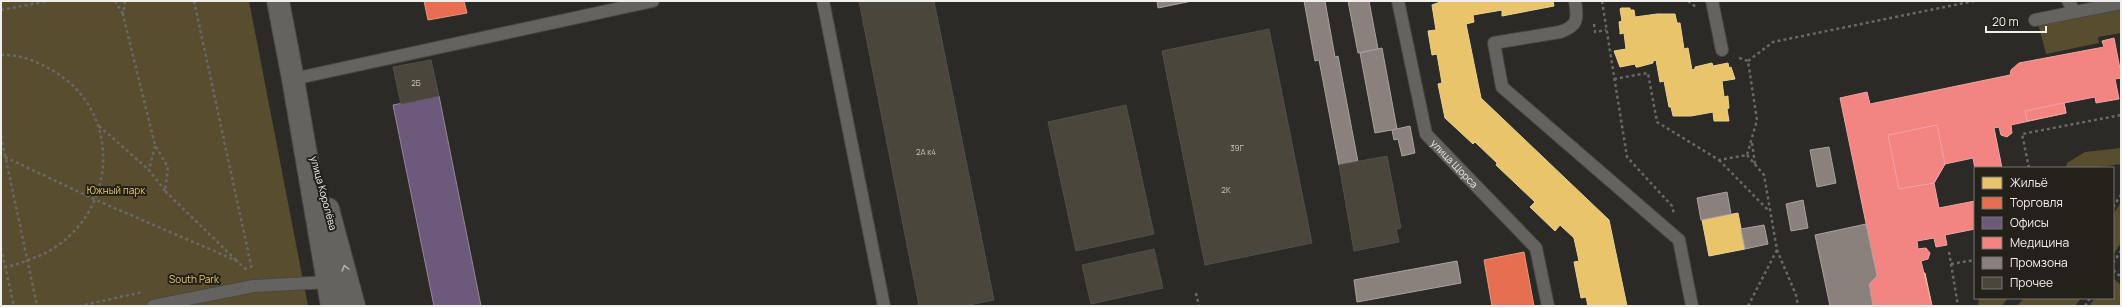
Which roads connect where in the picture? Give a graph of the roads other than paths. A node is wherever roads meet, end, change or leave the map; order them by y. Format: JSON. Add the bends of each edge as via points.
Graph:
{"nodes":[{"id":1,"x":278,"y":1,"type":"edge"},
{"id":2,"x":653,"y":1,"type":"edge"},
{"id":3,"x":823,"y":1,"type":"edge"},
{"id":4,"x":1398,"y":1,"type":"edge"},
{"id":5,"x":1574,"y":1,"type":"edge"},
{"id":6,"x":1712,"y":1,"type":"edge"},
{"id":7,"x":2068,"y":1,"type":"edge"},
{"id":8,"x":2121,"y":3,"type":"edge"},
{"id":9,"x":2076,"y":12,"type":"junction"},
{"id":10,"x":2035,"y":20,"type":"dead end"},
{"id":11,"x":1722,"y":50,"type":"road end"},
{"id":12,"x":293,"y":79,"type":"junction"},
{"id":13,"x":328,"y":282,"type":"junction"},
{"id":14,"x":153,"y":306,"type":"edge"},
{"id":15,"x":332,"y":306,"type":"edge"},
{"id":16,"x":354,"y":306,"type":"edge"},
{"id":17,"x":884,"y":306,"type":"edge"},
{"id":18,"x":1548,"y":306,"type":"edge"},
{"id":19,"x":1692,"y":306,"type":"edge"}],
"edges":[{"from":1,"to":12,"type":"street","name":"улица Королёва"},
{"from":2,"to":12,"type":"lane"},
{"from":3,"to":17,"type":"lane"},
{"from":4,"to":18,"type":"lane","name":"улица Щорса","via":[[1426,134],[1536,248]]},
{"from":5,"to":19,"type":"lane","via":[[1577,15],[1570,29],[1494,43],[1502,87],[1680,240]]},
{"from":6,"to":11,"type":"lane"},
{"from":7,"to":9,"type":"lane"},
{"from":8,"to":9,"type":"lane"},
{"from":9,"to":10,"type":"lane"},
{"from":12,"to":13,"type":"street","name":"улица Королёва"},
{"from":16,"to":12,"type":"street","name":"улица Королёва","one_way":true},
{"from":13,"to":14,"type":"lane","via":[[254,286]]},
{"from":13,"to":15,"type":"street","name":"улица Королёва"}]}
